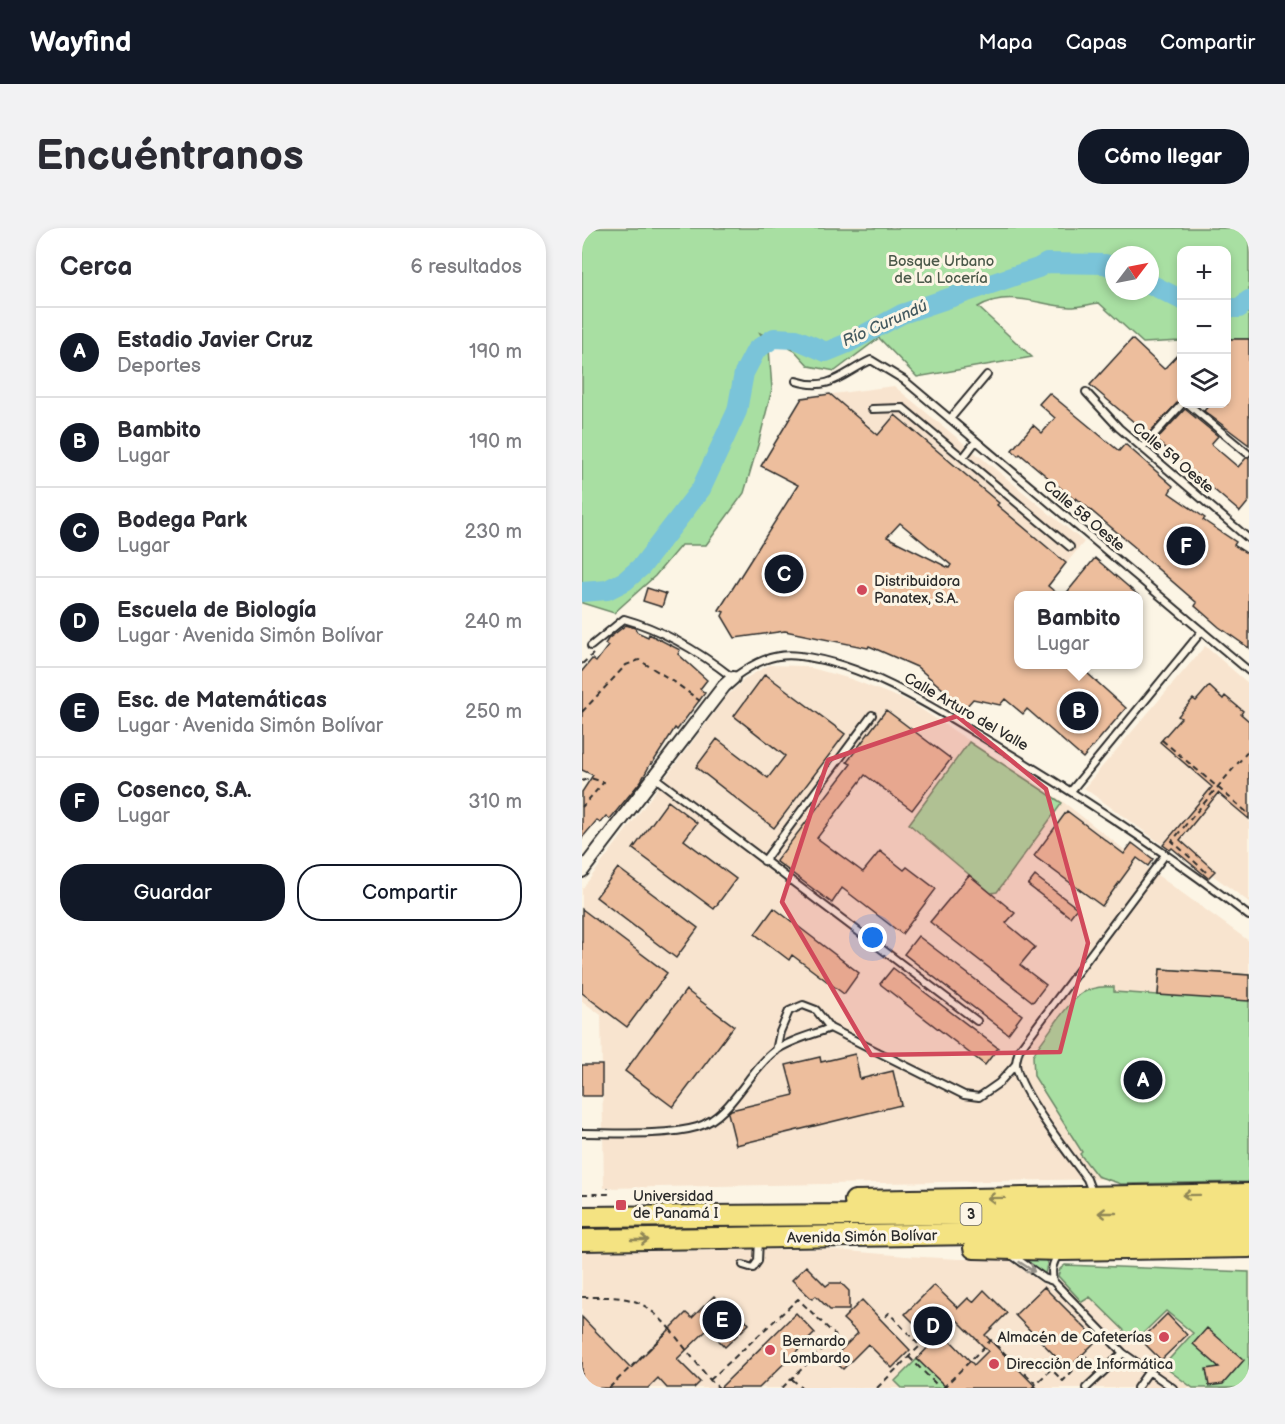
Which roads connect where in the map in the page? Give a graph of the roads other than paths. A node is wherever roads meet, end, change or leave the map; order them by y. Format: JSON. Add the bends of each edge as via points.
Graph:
{"nodes":[{"id":1,"x":987,"y":375,"type":"dead end"},
{"id":2,"x":796,"y":381,"type":"dead end"},
{"id":3,"x":1086,"y":392,"type":"dead end"},
{"id":4,"x":1178,"y":408,"type":"edge"},
{"id":5,"x":1193,"y":408,"type":"edge"},
{"id":6,"x":872,"y":409,"type":"dead end"},
{"id":7,"x":950,"y":419,"type":"junction"},
{"id":8,"x":976,"y":441,"type":"junction"},
{"id":9,"x":1142,"y":448,"type":"junction"},
{"id":10,"x":1246,"y":453,"type":"dead end"},
{"id":11,"x":963,"y":458,"type":"junction"},
{"id":12,"x":1249,"y":539,"type":"edge"},
{"id":13,"x":1070,"y":547,"type":"dead end"},
{"id":14,"x":1202,"y":632,"type":"junction"},
{"id":15,"x":591,"y":646,"type":"road end"},
{"id":16,"x":1249,"y":671,"type":"edge"},
{"id":17,"x":734,"y":678,"type":"junction"},
{"id":18,"x":872,"y":715,"type":"dead end"},
{"id":19,"x":653,"y":777,"type":"junction"},
{"id":20,"x":1071,"y":791,"type":"junction"},
{"id":21,"x":1165,"y":855,"type":"junction"},
{"id":22,"x":764,"y":861,"type":"junction"},
{"id":23,"x":582,"y":871,"type":"edge"},
{"id":24,"x":1249,"y":916,"type":"edge"},
{"id":25,"x":977,"y":1021,"type":"dead end"},
{"id":26,"x":830,"y":1028,"type":"junction"},
{"id":27,"x":776,"y":1051,"type":"junction"},
{"id":28,"x":1016,"y":1064,"type":"junction"},
{"id":29,"x":582,"y":1133,"type":"edge"},
{"id":30,"x":1249,"y":1194,"type":"edge"},
{"id":31,"x":1094,"y":1196,"type":"junction"},
{"id":32,"x":1249,"y":1212,"type":"edge"},
{"id":33,"x":693,"y":1215,"type":"junction"},
{"id":34,"x":582,"y":1217,"type":"edge"},
{"id":35,"x":1249,"y":1230,"type":"edge"},
{"id":36,"x":880,"y":1236,"type":"junction"},
{"id":37,"x":759,"y":1239,"type":"junction"},
{"id":38,"x":582,"y":1240,"type":"edge"},
{"id":39,"x":1249,"y":1247,"type":"edge"},
{"id":40,"x":1005,"y":1248,"type":"junction"},
{"id":41,"x":1062,"y":1250,"type":"junction"},
{"id":42,"x":743,"y":1265,"type":"dead end"},
{"id":43,"x":1053,"y":1281,"type":"junction"},
{"id":44,"x":1124,"y":1353,"type":"junction"},
{"id":45,"x":1149,"y":1371,"type":"junction"},
{"id":46,"x":1141,"y":1387,"type":"edge"},
{"id":47,"x":1086,"y":1388,"type":"edge"},
{"id":48,"x":1173,"y":1388,"type":"edge"}],
"edges":[{"from":1,"to":7,"type":"lane"},
{"from":2,"to":7,"type":"lane","name":"Calle 58 Oeste","via":[[826,385],[871,360],[904,380]]},
{"from":3,"to":9,"type":"lane","name":"Calle 59 Oeste"},
{"from":4,"to":9,"type":"lane"},
{"from":5,"to":10,"type":"lane"},
{"from":6,"to":11,"type":"lane","via":[[903,408]]},
{"from":7,"to":8,"type":"lane","name":"Calle 58 Oeste"},
{"from":8,"to":11,"type":"lane"},
{"from":8,"to":14,"type":"lane","name":"Calle 58 Oeste"},
{"from":9,"to":12,"type":"lane","name":"Calle 59 Oeste"},
{"from":11,"to":13,"type":"lane"},
{"from":14,"to":16,"type":"lane","name":"Calle 58 Oeste"},
{"from":14,"to":20,"type":"lane"},
{"from":15,"to":17,"type":"lane","via":[[624,619],[650,626]]},
{"from":17,"to":19,"type":"street","name":"Calle Arturo del Valle"},
{"from":17,"to":20,"type":"lane","name":"Calle Arturo del Valle","via":[[774,656],[798,655],[831,662],[900,689]]},
{"from":18,"to":22,"type":"lane"},
{"from":19,"to":22,"type":"lane"},
{"from":19,"to":23,"type":"street","name":"Calle Arturo del Valle"},
{"from":20,"to":21,"type":"lane","name":"Calle Arturo del Valle"},
{"from":21,"to":24,"type":"lane","name":"Calle Arturo del Valle"},
{"from":21,"to":28,"type":"lane","via":[[1019,1050]]},
{"from":22,"to":25,"type":"lane"},
{"from":26,"to":27,"type":"lane"},
{"from":26,"to":27,"type":"lane","via":[[816,1010],[802,1005],[789,1011]]},
{"from":26,"to":28,"type":"lane","via":[[964,1095],[979,1097]]},
{"from":27,"to":29,"type":"lane","via":[[725,1107],[697,1127]]},
{"from":28,"to":31,"type":"lane","via":[[1034,1104],[1087,1179]]},
{"from":30,"to":31,"type":"main road","one_way":true},
{"from":31,"to":33,"type":"main road","one_way":true,"via":[[710,1205]]},
{"from":32,"to":33,"type":"main road","name":"Avenida Simón Bolívar","number":"3","one_way":true},
{"from":33,"to":34,"type":"main road","name":"Avenida Simón Bolívar","number":"3"},
{"from":35,"to":36,"type":"main road","name":"Avenida Simón Bolívar","number":"3"},
{"from":36,"to":37,"type":"main road","name":"Avenida Simón Bolívar","number":"3"},
{"from":36,"to":40,"type":"main road","via":[[910,1246]]},
{"from":38,"to":37,"type":"main road","name":"Avenida Simón Bolívar","number":"3","one_way":true},
{"from":37,"to":42,"type":"lane","via":[[758,1261],[753,1269]]},
{"from":39,"to":41,"type":"main road"},
{"from":40,"to":41,"type":"main road"},
{"from":40,"to":43,"type":"lane","one_way":true,"via":[[1013,1258]]},
{"from":41,"to":43,"type":"lane","via":[[1053,1262]]},
{"from":43,"to":44,"type":"lane"},
{"from":44,"to":45,"type":"lane"},
{"from":44,"to":47,"type":"lane"},
{"from":45,"to":46,"type":"lane"},
{"from":45,"to":48,"type":"lane"}]}
